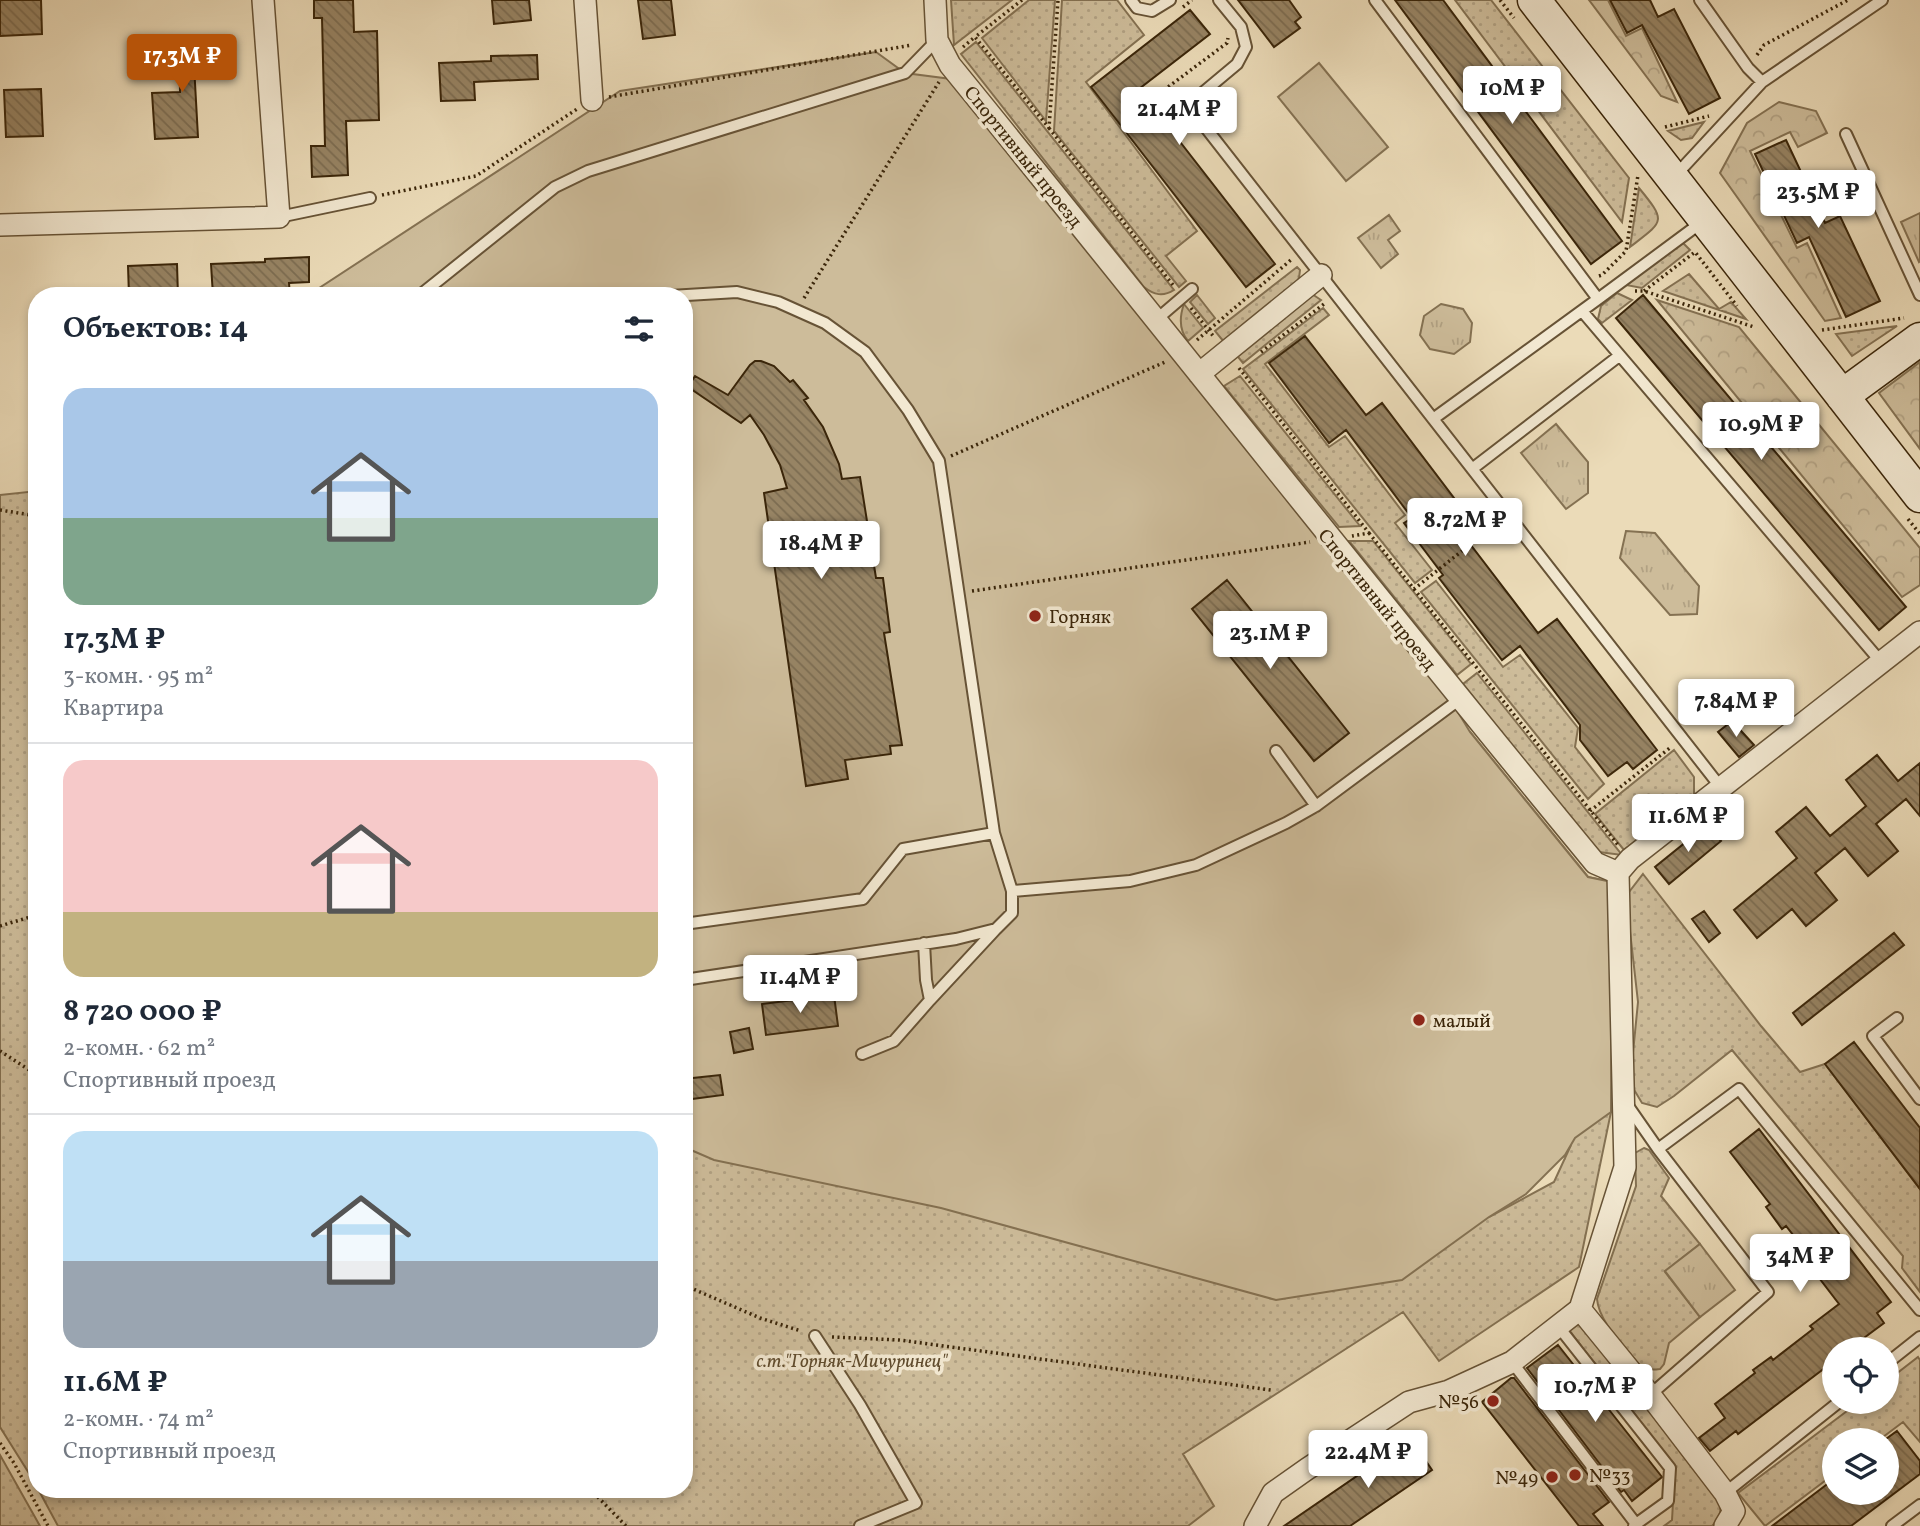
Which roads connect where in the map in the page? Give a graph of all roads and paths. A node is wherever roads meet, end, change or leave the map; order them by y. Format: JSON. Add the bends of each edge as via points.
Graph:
{"nodes":[{"id":1,"x":263,"y":0,"type":"edge"},
{"id":2,"x":585,"y":0,"type":"edge"},
{"id":3,"x":935,"y":0,"type":"edge"},
{"id":4,"x":1022,"y":0,"type":"edge"},
{"id":5,"x":1058,"y":0,"type":"edge"},
{"id":6,"x":1131,"y":0,"type":"edge"},
{"id":7,"x":1170,"y":0,"type":"edge"},
{"id":8,"x":1219,"y":0,"type":"edge"},
{"id":9,"x":1375,"y":0,"type":"edge"},
{"id":10,"x":1534,"y":0,"type":"edge"},
{"id":11,"x":1700,"y":0,"type":"edge"},
{"id":12,"x":1849,"y":0,"type":"edge"},
{"id":13,"x":1882,"y":0,"type":"edge"},
{"id":14,"x":937,"y":40,"type":"junction"},
{"id":15,"x":950,"y":65,"type":"junction"},
{"id":16,"x":1748,"y":68,"type":"junction"},
{"id":17,"x":1762,"y":82,"type":"junction"},
{"id":18,"x":592,"y":100,"type":"junction"},
{"id":19,"x":1720,"y":114,"type":"dead end"},
{"id":20,"x":1049,"y":128,"type":"junction"},
{"id":21,"x":1846,"y":134,"type":"dead end"},
{"id":22,"x":1680,"y":171,"type":"junction"},
{"id":23,"x":1638,"y":175,"type":"dead end"},
{"id":24,"x":370,"y":198,"type":"joint"},
{"id":25,"x":279,"y":217,"type":"junction"},
{"id":26,"x":1704,"y":220,"type":"junction"},
{"id":27,"x":0,"y":225,"type":"edge"},
{"id":28,"x":1301,"y":250,"type":"junction"},
{"id":29,"x":1321,"y":275,"type":"junction"},
{"id":30,"x":1594,"y":277,"type":"dead end"},
{"id":31,"x":430,"y":287,"type":"edge"},
{"id":32,"x":1192,"y":289,"type":"dead end"},
{"id":33,"x":1632,"y":291,"type":"dead end"},
{"id":34,"x":1643,"y":291,"type":"junction"},
{"id":35,"x":693,"y":295,"type":"edge"},
{"id":36,"x":1920,"y":295,"type":"edge"},
{"id":37,"x":1182,"y":297,"type":"junction"},
{"id":38,"x":1598,"y":299,"type":"junction"},
{"id":39,"x":1327,"y":302,"type":"dead end"},
{"id":40,"x":1737,"y":306,"type":"dead end"},
{"id":41,"x":797,"y":309,"type":"junction"},
{"id":42,"x":1582,"y":311,"type":"junction"},
{"id":43,"x":1746,"y":316,"type":"dead end"},
{"id":44,"x":1157,"y":320,"type":"junction"},
{"id":45,"x":1917,"y":328,"type":"edge"},
{"id":46,"x":1208,"y":329,"type":"junction"},
{"id":47,"x":1821,"y":330,"type":"dead end"},
{"id":48,"x":1226,"y":351,"type":"junction"},
{"id":49,"x":1261,"y":352,"type":"dead end"},
{"id":50,"x":1184,"y":354,"type":"junction"},
{"id":51,"x":1619,"y":356,"type":"junction"},
{"id":52,"x":1199,"y":374,"type":"junction"},
{"id":53,"x":1842,"y":396,"type":"junction"},
{"id":54,"x":1433,"y":419,"type":"junction"},
{"id":55,"x":939,"y":461,"type":"junction"},
{"id":56,"x":1472,"y":469,"type":"junction"},
{"id":57,"x":1910,"y":502,"type":"edge"},
{"id":58,"x":0,"y":510,"type":"edge"},
{"id":59,"x":28,"y":515,"type":"edge"},
{"id":60,"x":1499,"y":522,"type":"dead end"},
{"id":61,"x":1919,"y":531,"type":"edge"},
{"id":62,"x":1369,"y":533,"type":"junction"},
{"id":63,"x":1330,"y":540,"type":"junction"},
{"id":64,"x":1414,"y":589,"type":"junction"},
{"id":65,"x":959,"y":593,"type":"junction"},
{"id":66,"x":1920,"y":632,"type":"edge"},
{"id":67,"x":1881,"y":662,"type":"junction"},
{"id":68,"x":1460,"y":699,"type":"junction"},
{"id":69,"x":1682,"y":738,"type":"junction"},
{"id":70,"x":1276,"y":751,"type":"dead end"},
{"id":71,"x":1722,"y":789,"type":"junction"},
{"id":72,"x":1316,"y":806,"type":"junction"},
{"id":73,"x":1590,"y":811,"type":"junction"},
{"id":74,"x":994,"y":833,"type":"junction"},
{"id":75,"x":1624,"y":866,"type":"junction"},
{"id":76,"x":1012,"y":891,"type":"junction"},
{"id":77,"x":28,"y":918,"type":"edge"},
{"id":78,"x":693,"y":923,"type":"edge"},
{"id":79,"x":0,"y":926,"type":"edge"},
{"id":80,"x":996,"y":929,"type":"junction"},
{"id":81,"x":924,"y":943,"type":"junction"},
{"id":82,"x":693,"y":980,"type":"edge"},
{"id":83,"x":930,"y":1000,"type":"junction"},
{"id":84,"x":1897,"y":1018,"type":"dead end"},
{"id":85,"x":0,"y":1051,"type":"edge"},
{"id":86,"x":862,"y":1054,"type":"dead end"},
{"id":87,"x":28,"y":1069,"type":"edge"},
{"id":88,"x":1920,"y":1099,"type":"edge"},
{"id":89,"x":1625,"y":1101,"type":"junction"},
{"id":90,"x":1658,"y":1149,"type":"junction"},
{"id":91,"x":693,"y":1289,"type":"edge"},
{"id":92,"x":1580,"y":1309,"type":"junction"},
{"id":93,"x":1920,"y":1310,"type":"edge"},
{"id":94,"x":1558,"y":1326,"type":"junction"},
{"id":95,"x":815,"y":1336,"type":"junction"},
{"id":96,"x":1918,"y":1343,"type":"edge"},
{"id":97,"x":1899,"y":1355,"type":"edge"},
{"id":98,"x":1512,"y":1362,"type":"junction"},
{"id":99,"x":1271,"y":1390,"type":"dead end"},
{"id":100,"x":1650,"y":1395,"type":"junction"},
{"id":101,"x":1824,"y":1414,"type":"edge"},
{"id":102,"x":0,"y":1443,"type":"edge"},
{"id":103,"x":28,"y":1489,"type":"edge"},
{"id":104,"x":1724,"y":1493,"type":"junction"},
{"id":105,"x":33,"y":1498,"type":"edge"},
{"id":106,"x":599,"y":1498,"type":"edge"},
{"id":107,"x":1920,"y":1505,"type":"edge"},
{"id":108,"x":1635,"y":1525,"type":"edge"},
{"id":109,"x":48,"y":1526,"type":"edge"},
{"id":110,"x":626,"y":1526,"type":"edge"},
{"id":111,"x":860,"y":1526,"type":"edge"},
{"id":112,"x":1255,"y":1526,"type":"edge"},
{"id":113,"x":1725,"y":1526,"type":"edge"},
{"id":114,"x":1892,"y":1526,"type":"edge"}],
"edges":[{"from":1,"to":25,"type":"street"},
{"from":2,"to":18,"type":"street"},
{"from":3,"to":14,"type":"street","name":"Спортивный проезд"},
{"from":4,"to":20,"type":"path","via":[[975,37]]},
{"from":5,"to":20,"type":"path"},
{"from":6,"to":7,"type":"lane","via":[[1137,8],[1152,11]]},
{"from":8,"to":28,"type":"lane","via":[[1241,27],[1245,47],[1237,64],[1188,105]]},
{"from":9,"to":38,"type":"lane"},
{"from":10,"to":22,"type":"main road"},
{"from":11,"to":16,"type":"lane"},
{"from":12,"to":16,"type":"path","via":[[1764,45]]},
{"from":13,"to":17,"type":"lane"},
{"from":14,"to":15,"type":"street","name":"Спортивный проезд"},
{"from":14,"to":18,"type":"path"},
{"from":14,"to":31,"type":"lane","via":[[905,73],[566,181]]},
{"from":15,"to":41,"type":"path"},
{"from":15,"to":44,"type":"street","name":"Спортивный проезд"},
{"from":16,"to":17,"type":"lane"},
{"from":17,"to":22,"type":"lane"},
{"from":18,"to":24,"type":"path","via":[[476,176]]},
{"from":19,"to":22,"type":"path","via":[[1659,128]]},
{"from":20,"to":37,"type":"path"},
{"from":21,"to":36,"type":"lane"},
{"from":22,"to":26,"type":"main road"},
{"from":23,"to":30,"type":"path","via":[[1626,251]]},
{"from":24,"to":25,"type":"lane"},
{"from":25,"to":27,"type":"street"},
{"from":26,"to":38,"type":"lane"},
{"from":26,"to":53,"type":"main road"},
{"from":28,"to":29,"type":"lane"},
{"from":28,"to":46,"type":"path"},
{"from":29,"to":48,"type":"street"},
{"from":29,"to":54,"type":"lane"},
{"from":32,"to":37,"type":"lane"},
{"from":33,"to":34,"type":"path"},
{"from":34,"to":40,"type":"path","via":[[1695,253]]},
{"from":34,"to":43,"type":"path","via":[[1754,327]]},
{"from":35,"to":41,"type":"lane","via":[[737,292]]},
{"from":37,"to":44,"type":"lane"},
{"from":37,"to":46,"type":"path"},
{"from":38,"to":42,"type":"lane"},
{"from":39,"to":49,"type":"path"},
{"from":41,"to":55,"type":"lane","via":[[865,352]]},
{"from":42,"to":51,"type":"lane"},
{"from":42,"to":54,"type":"lane"},
{"from":44,"to":50,"type":"street","name":"Спортивный проезд"},
{"from":45,"to":47,"type":"path"},
{"from":45,"to":53,"type":"main road"},
{"from":46,"to":48,"type":"path"},
{"from":46,"to":50,"type":"path"},
{"from":48,"to":52,"type":"street"},
{"from":48,"to":62,"type":"path"},
{"from":50,"to":52,"type":"street","name":"Спортивный проезд"},
{"from":50,"to":55,"type":"path"},
{"from":51,"to":56,"type":"lane"},
{"from":51,"to":67,"type":"lane"},
{"from":52,"to":63,"type":"street","name":"Спортивный проезд"},
{"from":53,"to":57,"type":"main road"},
{"from":54,"to":56,"type":"lane"},
{"from":55,"to":65,"type":"lane"},
{"from":56,"to":69,"type":"lane"},
{"from":57,"to":61,"type":"path"},
{"from":58,"to":59,"type":"path"},
{"from":60,"to":64,"type":"path"},
{"from":62,"to":63,"type":"path"},
{"from":62,"to":64,"type":"path"},
{"from":63,"to":65,"type":"path"},
{"from":63,"to":68,"type":"street","name":"Спортивный проезд"},
{"from":64,"to":73,"type":"path"},
{"from":65,"to":74,"type":"lane"},
{"from":66,"to":67,"type":"street"},
{"from":67,"to":71,"type":"street"},
{"from":68,"to":72,"type":"lane"},
{"from":68,"to":75,"type":"street","name":"Спортивный проезд","via":[[1595,863]]},
{"from":69,"to":71,"type":"lane"},
{"from":69,"to":73,"type":"path"},
{"from":70,"to":72,"type":"lane"},
{"from":71,"to":75,"type":"street"},
{"from":72,"to":76,"type":"lane","via":[[1196,865],[1130,881]]},
{"from":73,"to":75,"type":"path"},
{"from":74,"to":76,"type":"lane"},
{"from":74,"to":78,"type":"lane","via":[[902,849],[863,899]]},
{"from":75,"to":89,"type":"street"},
{"from":76,"to":80,"type":"lane","via":[[1012,913]]},
{"from":77,"to":79,"type":"path"},
{"from":80,"to":81,"type":"lane"},
{"from":80,"to":83,"type":"lane"},
{"from":81,"to":82,"type":"lane"},
{"from":81,"to":83,"type":"lane"},
{"from":83,"to":86,"type":"lane","via":[[894,1041]]},
{"from":84,"to":88,"type":"lane","via":[[1873,1036]]},
{"from":85,"to":87,"type":"path"},
{"from":89,"to":90,"type":"lane"},
{"from":89,"to":92,"type":"street","via":[[1625,1167]]},
{"from":90,"to":93,"type":"lane","via":[[1739,1089]]},
{"from":90,"to":100,"type":"lane","via":[[1768,1292]]},
{"from":91,"to":95,"type":"path"},
{"from":92,"to":94,"type":"street"},
{"from":92,"to":100,"type":"street"},
{"from":94,"to":98,"type":"street"},
{"from":94,"to":108,"type":"lane","via":[[1670,1468],[1668,1502]]},
{"from":95,"to":99,"type":"path","via":[[899,1340]]},
{"from":95,"to":111,"type":"lane","via":[[916,1503]]},
{"from":96,"to":97,"type":"lane"},
{"from":98,"to":108,"type":"lane"},
{"from":98,"to":112,"type":"street","via":[[1449,1391],[1409,1402],[1273,1493]]},
{"from":100,"to":104,"type":"street"},
{"from":101,"to":104,"type":"lane"},
{"from":102,"to":103,"type":"path"},
{"from":104,"to":113,"type":"street","via":[[1734,1511]]},
{"from":105,"to":109,"type":"path"},
{"from":106,"to":110,"type":"path"},
{"from":107,"to":114,"type":"lane"}]}
